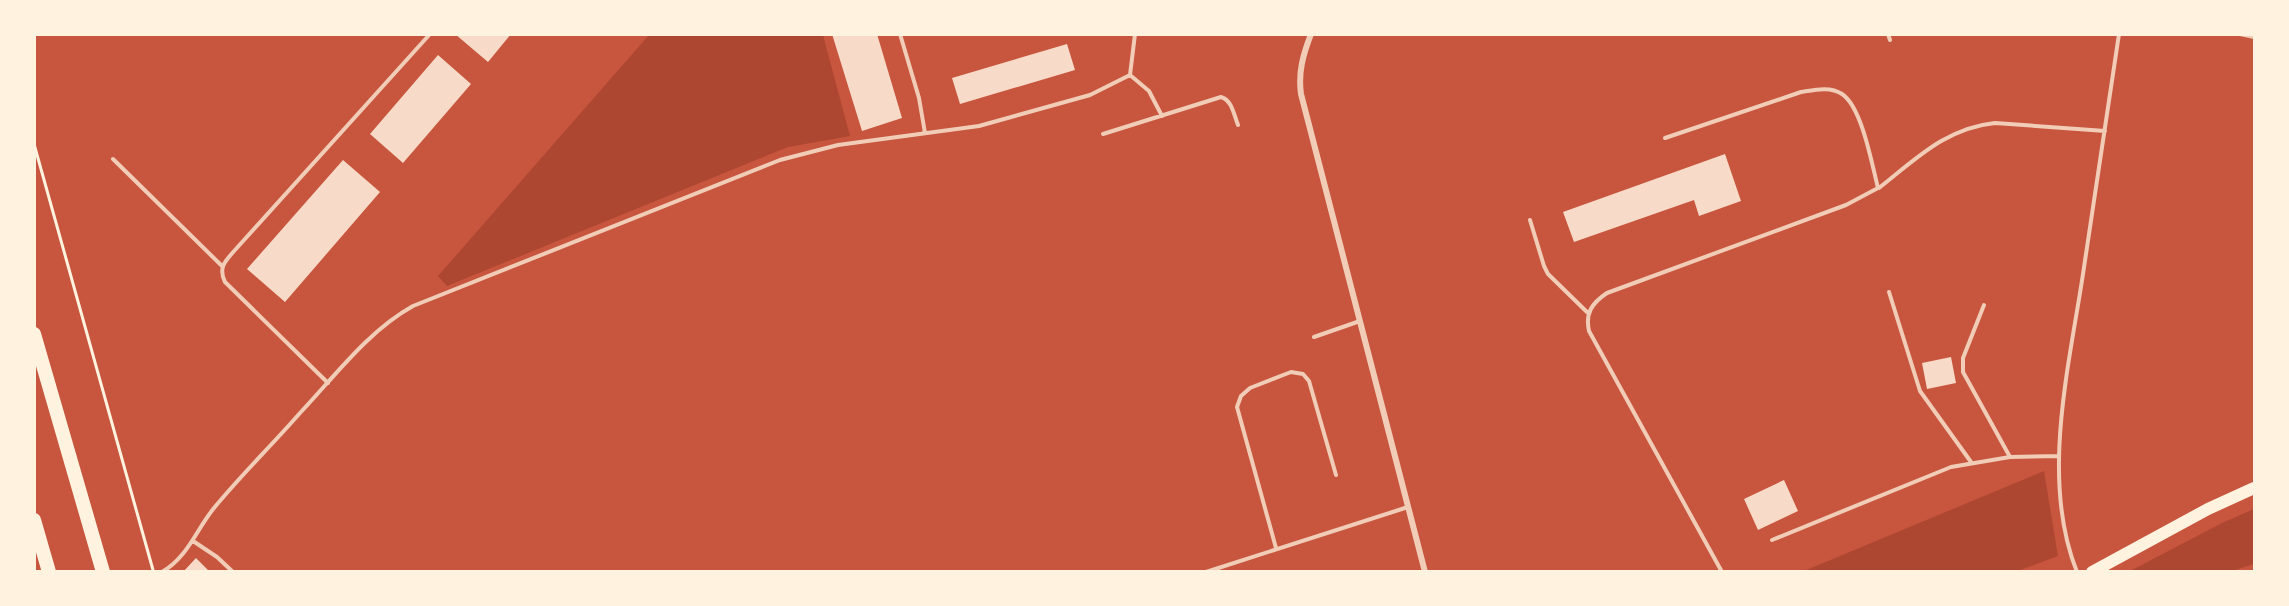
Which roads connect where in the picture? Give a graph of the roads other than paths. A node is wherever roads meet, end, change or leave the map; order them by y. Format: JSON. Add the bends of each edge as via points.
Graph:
{"nodes":[{"id":1,"x":430,"y":34,"type":"edge"},
{"id":2,"x":900,"y":34,"type":"edge"},
{"id":3,"x":1135,"y":34,"type":"edge"},
{"id":4,"x":1311,"y":34,"type":"edge"},
{"id":5,"x":2119,"y":34,"type":"edge"},
{"id":6,"x":2240,"y":34,"type":"edge"},
{"id":7,"x":2254,"y":37,"type":"edge"},
{"id":8,"x":1130,"y":75,"type":"junction"},
{"id":9,"x":1162,"y":116,"type":"junction"},
{"id":10,"x":1238,"y":125,"type":"dead end"},
{"id":11,"x":2105,"y":131,"type":"junction"},
{"id":12,"x":925,"y":133,"type":"junction"},
{"id":13,"x":1103,"y":134,"type":"dead end"},
{"id":14,"x":1665,"y":138,"type":"dead end"},
{"id":15,"x":113,"y":159,"type":"dead end"},
{"id":16,"x":1878,"y":188,"type":"junction"},
{"id":17,"x":1530,"y":220,"type":"dead end"},
{"id":18,"x":222,"y":266,"type":"junction"},
{"id":19,"x":1888,"y":292,"type":"dead end"},
{"id":20,"x":1984,"y":304,"type":"dead end"},
{"id":21,"x":1588,"y":313,"type":"junction"},
{"id":22,"x":1360,"y":321,"type":"junction"},
{"id":23,"x":34,"y":334,"type":"edge"},
{"id":24,"x":1314,"y":337,"type":"dead end"},
{"id":25,"x":328,"y":383,"type":"junction"},
{"id":26,"x":2059,"y":456,"type":"junction"},
{"id":27,"x":2010,"y":457,"type":"junction"},
{"id":28,"x":1971,"y":462,"type":"junction"},
{"id":29,"x":1336,"y":475,"type":"dead end"},
{"id":30,"x":2254,"y":488,"type":"edge"},
{"id":31,"x":1409,"y":507,"type":"junction"},
{"id":32,"x":34,"y":520,"type":"edge"},
{"id":33,"x":1772,"y":540,"type":"dead end"},
{"id":34,"x":193,"y":541,"type":"junction"},
{"id":35,"x":1276,"y":548,"type":"junction"},
{"id":36,"x":49,"y":572,"type":"edge"},
{"id":37,"x":103,"y":572,"type":"edge"},
{"id":38,"x":162,"y":572,"type":"edge"},
{"id":39,"x":233,"y":572,"type":"edge"},
{"id":40,"x":1206,"y":572,"type":"edge"},
{"id":41,"x":1425,"y":572,"type":"edge"},
{"id":42,"x":1722,"y":572,"type":"edge"},
{"id":43,"x":2077,"y":572,"type":"edge"},
{"id":44,"x":2092,"y":572,"type":"edge"}],
"edges":[{"from":1,"to":18,"type":"lane"},
{"from":2,"to":12,"type":"lane"},
{"from":3,"to":8,"type":"lane"},
{"from":4,"to":22,"type":"street","via":[[1298,77]]},
{"from":5,"to":11,"type":"lane"},
{"from":6,"to":7,"type":"lane"},
{"from":8,"to":9,"type":"lane","via":[[1149,91]]},
{"from":8,"to":12,"type":"lane","via":[[1090,95],[1010,119]]},
{"from":9,"to":10,"type":"lane","via":[[1221,97],[1229,102]]},
{"from":9,"to":13,"type":"lane"},
{"from":11,"to":16,"type":"lane","via":[[1995,123],[1965,129],[1942,140]]},
{"from":11,"to":26,"type":"lane"},
{"from":12,"to":25,"type":"lane","via":[[838,145],[780,160],[413,306],[380,328]]},
{"from":14,"to":16,"type":"lane","via":[[1801,92],[1835,91],[1844,95],[1858,117]]},
{"from":15,"to":18,"type":"lane"},
{"from":16,"to":21,"type":"lane","via":[[1846,205],[1607,293],[1592,304]]},
{"from":17,"to":21,"type":"lane","via":[[1548,274]]},
{"from":18,"to":25,"type":"lane","via":[[225,282]]},
{"from":19,"to":28,"type":"lane","via":[[1920,392]]},
{"from":20,"to":27,"type":"lane","via":[[1963,358],[1963,372]]},
{"from":21,"to":42,"type":"lane","via":[[1589,331]]},
{"from":22,"to":24,"type":"lane"},
{"from":22,"to":31,"type":"street"},
{"from":23,"to":37,"type":"highway"},
{"from":25,"to":34,"type":"lane","via":[[214,508]]},
{"from":26,"to":27,"type":"lane"},
{"from":26,"to":43,"type":"lane","via":[[2065,526]]},
{"from":27,"to":28,"type":"lane"},
{"from":28,"to":33,"type":"lane","via":[[1951,466]]},
{"from":29,"to":35,"type":"lane","via":[[1309,381],[1303,374],[1291,372],[1250,388],[1241,396],[1237,407]]},
{"from":30,"to":44,"type":"main road"},
{"from":31,"to":35,"type":"lane"},
{"from":31,"to":41,"type":"street"},
{"from":32,"to":36,"type":"highway"},
{"from":34,"to":38,"type":"lane"},
{"from":34,"to":39,"type":"lane"},
{"from":35,"to":40,"type":"lane"}]}
